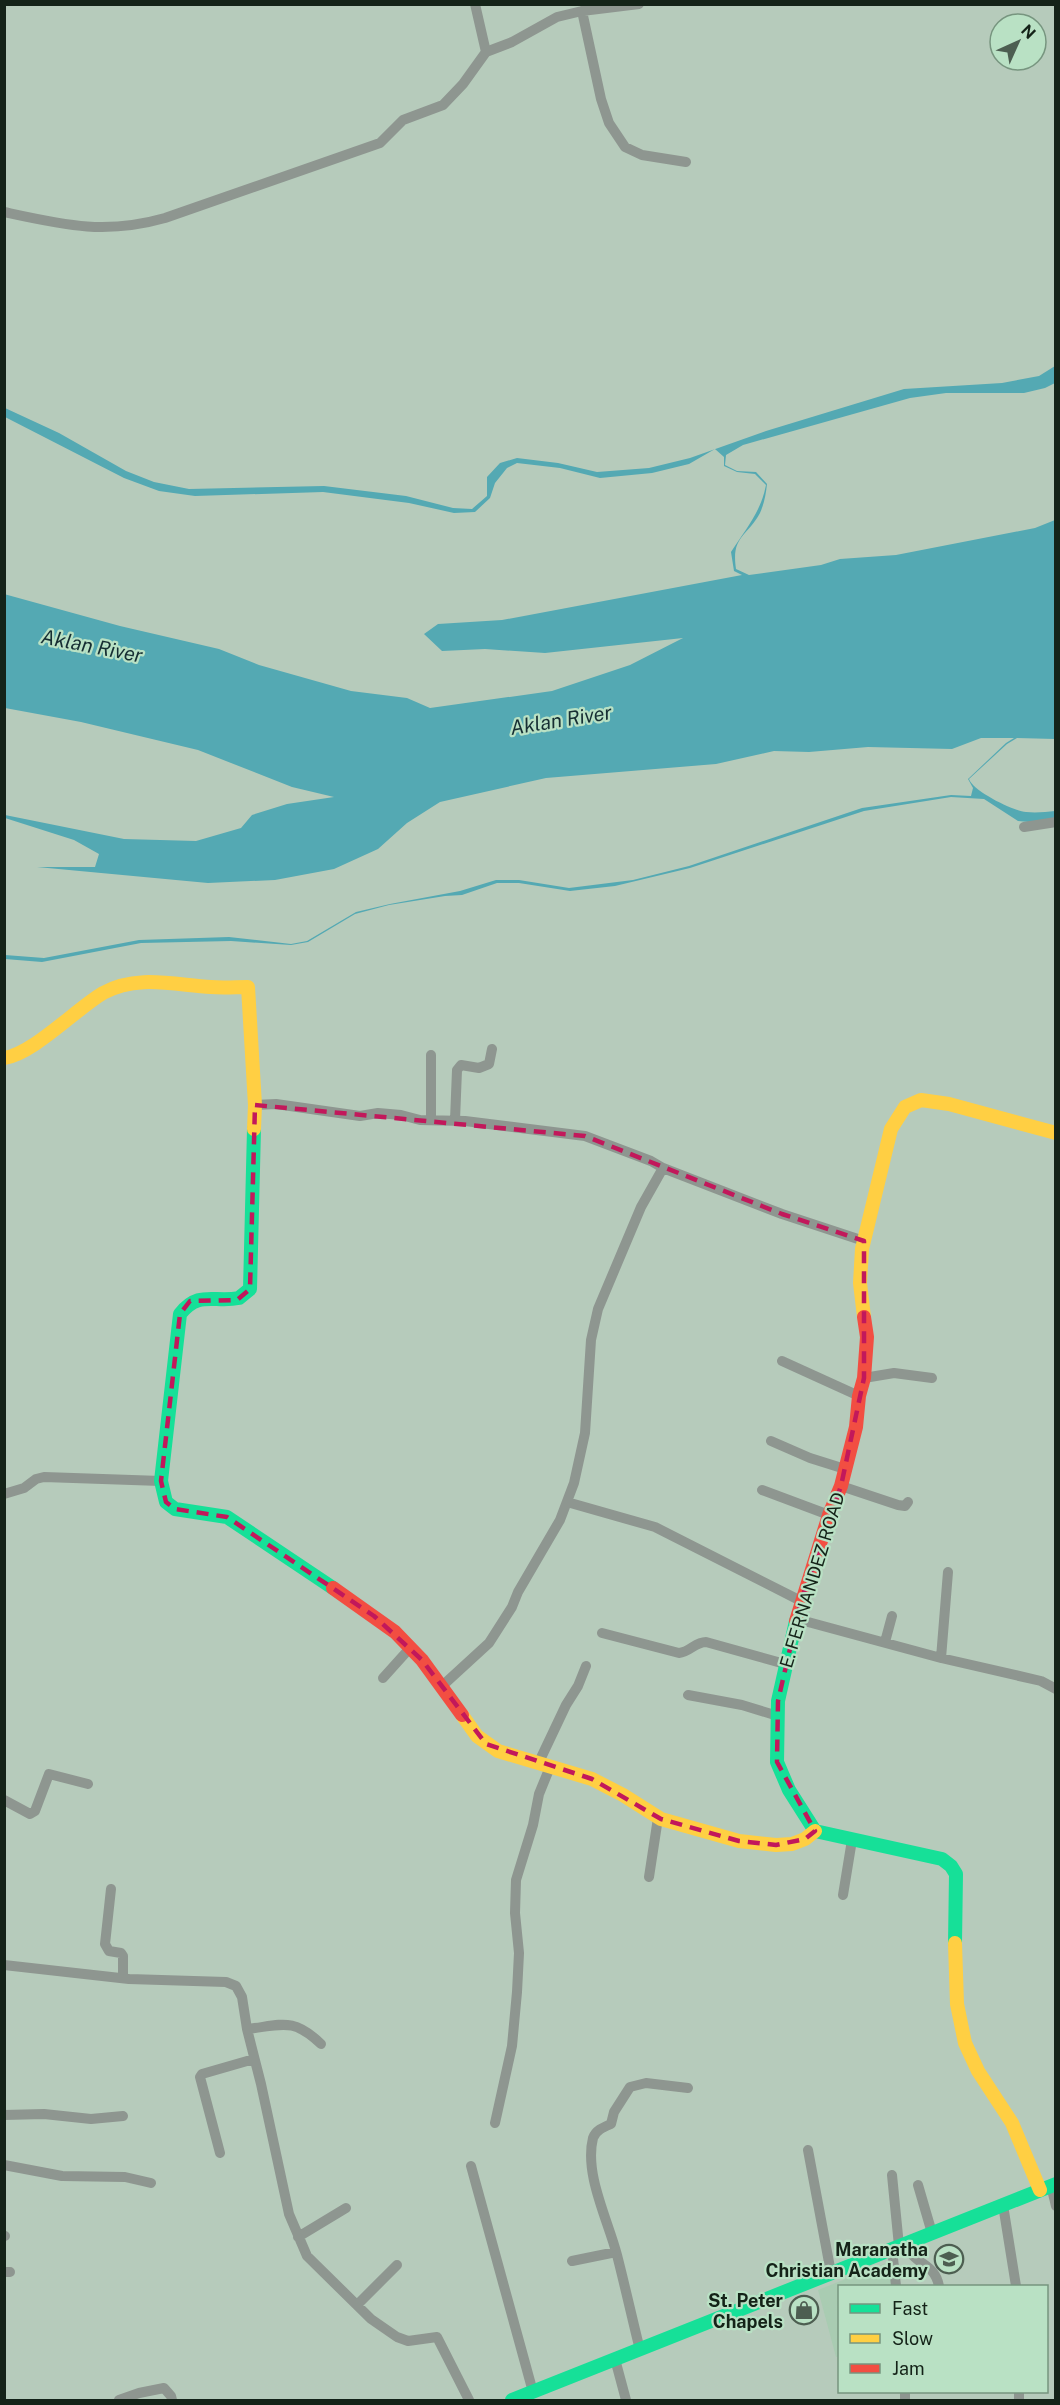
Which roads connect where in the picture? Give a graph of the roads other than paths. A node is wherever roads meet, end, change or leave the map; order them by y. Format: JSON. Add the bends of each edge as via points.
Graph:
{"nodes":[{"id":1,"x":475,"y":4,"type":"edge"},
{"id":2,"x":639,"y":4,"type":"edge"},
{"id":3,"x":582,"y":10,"type":"junction"},
{"id":4,"x":486,"y":52,"type":"junction"},
{"id":5,"x":686,"y":162,"type":"dead end"},
{"id":6,"x":4,"y":212,"type":"edge"},
{"id":7,"x":1056,"y":822,"type":"edge"},
{"id":8,"x":1024,"y":826,"type":"dead end"},
{"id":9,"x":492,"y":1049,"type":"dead end"},
{"id":10,"x":431,"y":1054,"type":"dead end"},
{"id":11,"x":4,"y":1058,"type":"edge"},
{"id":12,"x":255,"y":1105,"type":"junction"},
{"id":13,"x":431,"y":1120,"type":"junction"},
{"id":14,"x":455,"y":1120,"type":"junction"},
{"id":15,"x":1056,"y":1133,"type":"edge"},
{"id":16,"x":663,"y":1168,"type":"junction"},
{"id":17,"x":864,"y":1241,"type":"junction"},
{"id":18,"x":782,"y":1361,"type":"dead end"},
{"id":19,"x":864,"y":1378,"type":"junction"},
{"id":20,"x":932,"y":1378,"type":"dead end"},
{"id":21,"x":859,"y":1396,"type":"junction"},
{"id":22,"x":771,"y":1441,"type":"dead end"},
{"id":23,"x":845,"y":1469,"type":"junction"},
{"id":24,"x":161,"y":1481,"type":"junction"},
{"id":25,"x":841,"y":1486,"type":"junction"},
{"id":26,"x":762,"y":1490,"type":"dead end"},
{"id":27,"x":4,"y":1494,"type":"edge"},
{"id":28,"x":567,"y":1502,"type":"junction"},
{"id":29,"x":908,"y":1502,"type":"dead end"},
{"id":30,"x":829,"y":1515,"type":"junction"},
{"id":31,"x":948,"y":1572,"type":"dead end"},
{"id":32,"x":801,"y":1601,"type":"junction"},
{"id":33,"x":892,"y":1616,"type":"dead end"},
{"id":34,"x":797,"y":1619,"type":"junction"},
{"id":35,"x":602,"y":1633,"type":"dead end"},
{"id":36,"x":885,"y":1642,"type":"junction"},
{"id":37,"x":410,"y":1648,"type":"junction"},
{"id":38,"x":941,"y":1658,"type":"junction"},
{"id":39,"x":784,"y":1664,"type":"junction"},
{"id":40,"x":586,"y":1666,"type":"dead end"},
{"id":41,"x":383,"y":1678,"type":"dead end"},
{"id":42,"x":441,"y":1688,"type":"junction"},
{"id":43,"x":1056,"y":1689,"type":"edge"},
{"id":44,"x":688,"y":1695,"type":"dead end"},
{"id":45,"x":778,"y":1716,"type":"junction"},
{"id":46,"x":544,"y":1765,"type":"junction"},
{"id":47,"x":88,"y":1784,"type":"dead end"},
{"id":48,"x":4,"y":1800,"type":"edge"},
{"id":49,"x":658,"y":1818,"type":"junction"},
{"id":50,"x":815,"y":1831,"type":"junction"},
{"id":51,"x":852,"y":1840,"type":"junction"},
{"id":52,"x":649,"y":1877,"type":"dead end"},
{"id":53,"x":111,"y":1889,"type":"dead end"},
{"id":54,"x":843,"y":1895,"type":"dead end"},
{"id":55,"x":4,"y":1965,"type":"edge"},
{"id":56,"x":123,"y":1978,"type":"junction"},
{"id":57,"x":247,"y":2029,"type":"junction"},
{"id":58,"x":321,"y":2044,"type":"dead end"},
{"id":59,"x":255,"y":2059,"type":"junction"},
{"id":60,"x":688,"y":2088,"type":"dead end"},
{"id":61,"x":4,"y":2115,"type":"edge"},
{"id":62,"x":123,"y":2116,"type":"dead end"},
{"id":63,"x":495,"y":2123,"type":"dead end"},
{"id":64,"x":808,"y":2150,"type":"dead end"},
{"id":65,"x":220,"y":2153,"type":"dead end"},
{"id":66,"x":4,"y":2165,"type":"edge"},
{"id":67,"x":471,"y":2166,"type":"dead end"},
{"id":68,"x":892,"y":2175,"type":"dead end"},
{"id":69,"x":151,"y":2183,"type":"dead end"},
{"id":70,"x":918,"y":2186,"type":"dead end"},
{"id":71,"x":1049,"y":2186,"type":"edge"},
{"id":72,"x":1003,"y":2205,"type":"junction"},
{"id":73,"x":1056,"y":2206,"type":"edge"},
{"id":74,"x":346,"y":2208,"type":"dead end"},
{"id":75,"x":932,"y":2233,"type":"junction"},
{"id":76,"x":298,"y":2237,"type":"junction"},
{"id":77,"x":899,"y":2246,"type":"junction"},
{"id":78,"x":616,"y":2252,"type":"junction"},
{"id":79,"x":572,"y":2261,"type":"dead end"},
{"id":80,"x":397,"y":2265,"type":"dead end"},
{"id":81,"x":831,"y":2273,"type":"junction"},
{"id":82,"x":896,"y":2285,"type":"edge"},
{"id":83,"x":939,"y":2285,"type":"edge"},
{"id":84,"x":1016,"y":2285,"type":"edge"},
{"id":85,"x":358,"y":2304,"type":"junction"},
{"id":86,"x":640,"y":2350,"type":"junction"},
{"id":87,"x":615,"y":2359,"type":"junction"},
{"id":88,"x":533,"y":2392,"type":"junction"},
{"id":89,"x":119,"y":2400,"type":"edge"},
{"id":90,"x":172,"y":2400,"type":"edge"},
{"id":91,"x":468,"y":2400,"type":"edge"},
{"id":92,"x":512,"y":2400,"type":"edge"},
{"id":93,"x":626,"y":2400,"type":"edge"}],
"edges":[{"from":1,"to":4,"type":"street"},
{"from":2,"to":3,"type":"street"},
{"from":3,"to":4,"type":"street","via":[[557,17]]},
{"from":3,"to":5,"type":"street","via":[[609,123],[625,147]]},
{"from":4,"to":6,"type":"street","via":[[443,105],[403,120],[380,143],[165,218],[136,226],[100,229],[65,226]]},
{"from":7,"to":8,"type":"street"},
{"from":9,"to":14,"type":"street","via":[[489,1064],[479,1068],[461,1065],[457,1070]]},
{"from":10,"to":13,"type":"street"},
{"from":11,"to":12,"type":"street","via":[[45,1036],[104,993],[132,983],[248,987]]},
{"from":12,"to":13,"type":"street"},
{"from":12,"to":24,"type":"street","via":[[250,1288],[246,1296],[237,1300],[190,1301],[180,1314]]},
{"from":13,"to":14,"type":"street"},
{"from":14,"to":16,"type":"street","via":[[585,1136]]},
{"from":15,"to":17,"type":"street","name":"E. FERNANDEZ ROAD","via":[[934,1101],[921,1100],[905,1107],[891,1129]]},
{"from":16,"to":17,"type":"street"},
{"from":16,"to":28,"type":"street","via":[[641,1207],[598,1309],[591,1340],[585,1433]]},
{"from":17,"to":19,"type":"street","name":"E. FERNANDEZ ROAD","via":[[860,1283],[867,1337]]},
{"from":18,"to":21,"type":"street"},
{"from":19,"to":20,"type":"street","via":[[894,1373]]},
{"from":19,"to":21,"type":"street","name":"E. FERNANDEZ ROAD"},
{"from":21,"to":23,"type":"street","name":"E. FERNANDEZ ROAD"},
{"from":22,"to":23,"type":"street"},
{"from":23,"to":25,"type":"street","name":"E. FERNANDEZ ROAD"},
{"from":24,"to":27,"type":"street","via":[[44,1477]]},
{"from":24,"to":37,"type":"street","via":[[166,1502],[175,1509],[227,1517],[374,1616]]},
{"from":25,"to":29,"type":"street","via":[[898,1505]]},
{"from":25,"to":30,"type":"street","name":"E. FERNANDEZ ROAD"},
{"from":26,"to":30,"type":"street"},
{"from":28,"to":32,"type":"street","via":[[655,1527]]},
{"from":28,"to":42,"type":"street","via":[[489,1643]]},
{"from":30,"to":32,"type":"street","name":"E. FERNANDEZ ROAD"},
{"from":31,"to":38,"type":"street"},
{"from":32,"to":34,"type":"street","name":"E. FERNANDEZ ROAD"},
{"from":33,"to":36,"type":"street"},
{"from":34,"to":36,"type":"street"},
{"from":34,"to":39,"type":"street","name":"E. FERNANDEZ ROAD"},
{"from":35,"to":39,"type":"street","via":[[679,1653],[706,1642]]},
{"from":36,"to":38,"type":"street"},
{"from":37,"to":41,"type":"street"},
{"from":37,"to":42,"type":"street"},
{"from":38,"to":43,"type":"street"},
{"from":39,"to":45,"type":"street","name":"E. FERNANDEZ ROAD"},
{"from":40,"to":46,"type":"street","via":[[566,1705]]},
{"from":42,"to":46,"type":"street","via":[[486,1744]]},
{"from":44,"to":45,"type":"street"},
{"from":45,"to":50,"type":"street","name":"E. FERNANDEZ ROAD","via":[[777,1762]]},
{"from":46,"to":49,"type":"street","via":[[592,1779]]},
{"from":46,"to":63,"type":"street","via":[[533,1825],[516,1880],[519,1953],[512,2046]]},
{"from":47,"to":48,"type":"street","via":[[49,1774],[35,1811],[30,1814]]},
{"from":49,"to":50,"type":"street","via":[[739,1841],[776,1845],[792,1844]]},
{"from":49,"to":52,"type":"street"},
{"from":50,"to":51,"type":"street"},
{"from":51,"to":54,"type":"street"},
{"from":51,"to":71,"type":"street","via":[[942,1859],[956,1874],[955,1958],[964,2042]]},
{"from":53,"to":56,"type":"street","via":[[105,1944],[108,1951],[123,1956]]},
{"from":55,"to":56,"type":"street"},
{"from":56,"to":57,"type":"street","via":[[226,1982],[236,1986]]},
{"from":57,"to":58,"type":"street","via":[[289,2025],[306,2029]]},
{"from":57,"to":59,"type":"street"},
{"from":59,"to":65,"type":"street","via":[[200,2077]]},
{"from":59,"to":76,"type":"street","via":[[289,2214]]},
{"from":60,"to":78,"type":"street","via":[[646,2083],[630,2087],[611,2124],[594,2136],[591,2156],[597,2194]]},
{"from":61,"to":62,"type":"street","via":[[91,2119]]},
{"from":64,"to":81,"type":"street"},
{"from":66,"to":69,"type":"street","via":[[62,2176],[125,2177]]},
{"from":67,"to":88,"type":"street"},
{"from":68,"to":77,"type":"street"},
{"from":70,"to":75,"type":"street"},
{"from":71,"to":72,"type":"street"},
{"from":71,"to":73,"type":"street"},
{"from":72,"to":75,"type":"street"},
{"from":72,"to":84,"type":"street"},
{"from":74,"to":76,"type":"street"},
{"from":75,"to":77,"type":"street"},
{"from":76,"to":85,"type":"street","via":[[311,2262]]},
{"from":77,"to":81,"type":"street"},
{"from":77,"to":82,"type":"street"},
{"from":77,"to":83,"type":"street","via":[[933,2270]]},
{"from":78,"to":79,"type":"street"},
{"from":78,"to":86,"type":"street"},
{"from":80,"to":85,"type":"street"},
{"from":81,"to":86,"type":"street"},
{"from":85,"to":91,"type":"street","via":[[371,2319],[402,2340],[437,2337]]},
{"from":86,"to":87,"type":"street"},
{"from":87,"to":88,"type":"street"},
{"from":87,"to":93,"type":"street"},
{"from":88,"to":92,"type":"street"},
{"from":89,"to":90,"type":"street","via":[[164,2388]]}]}
